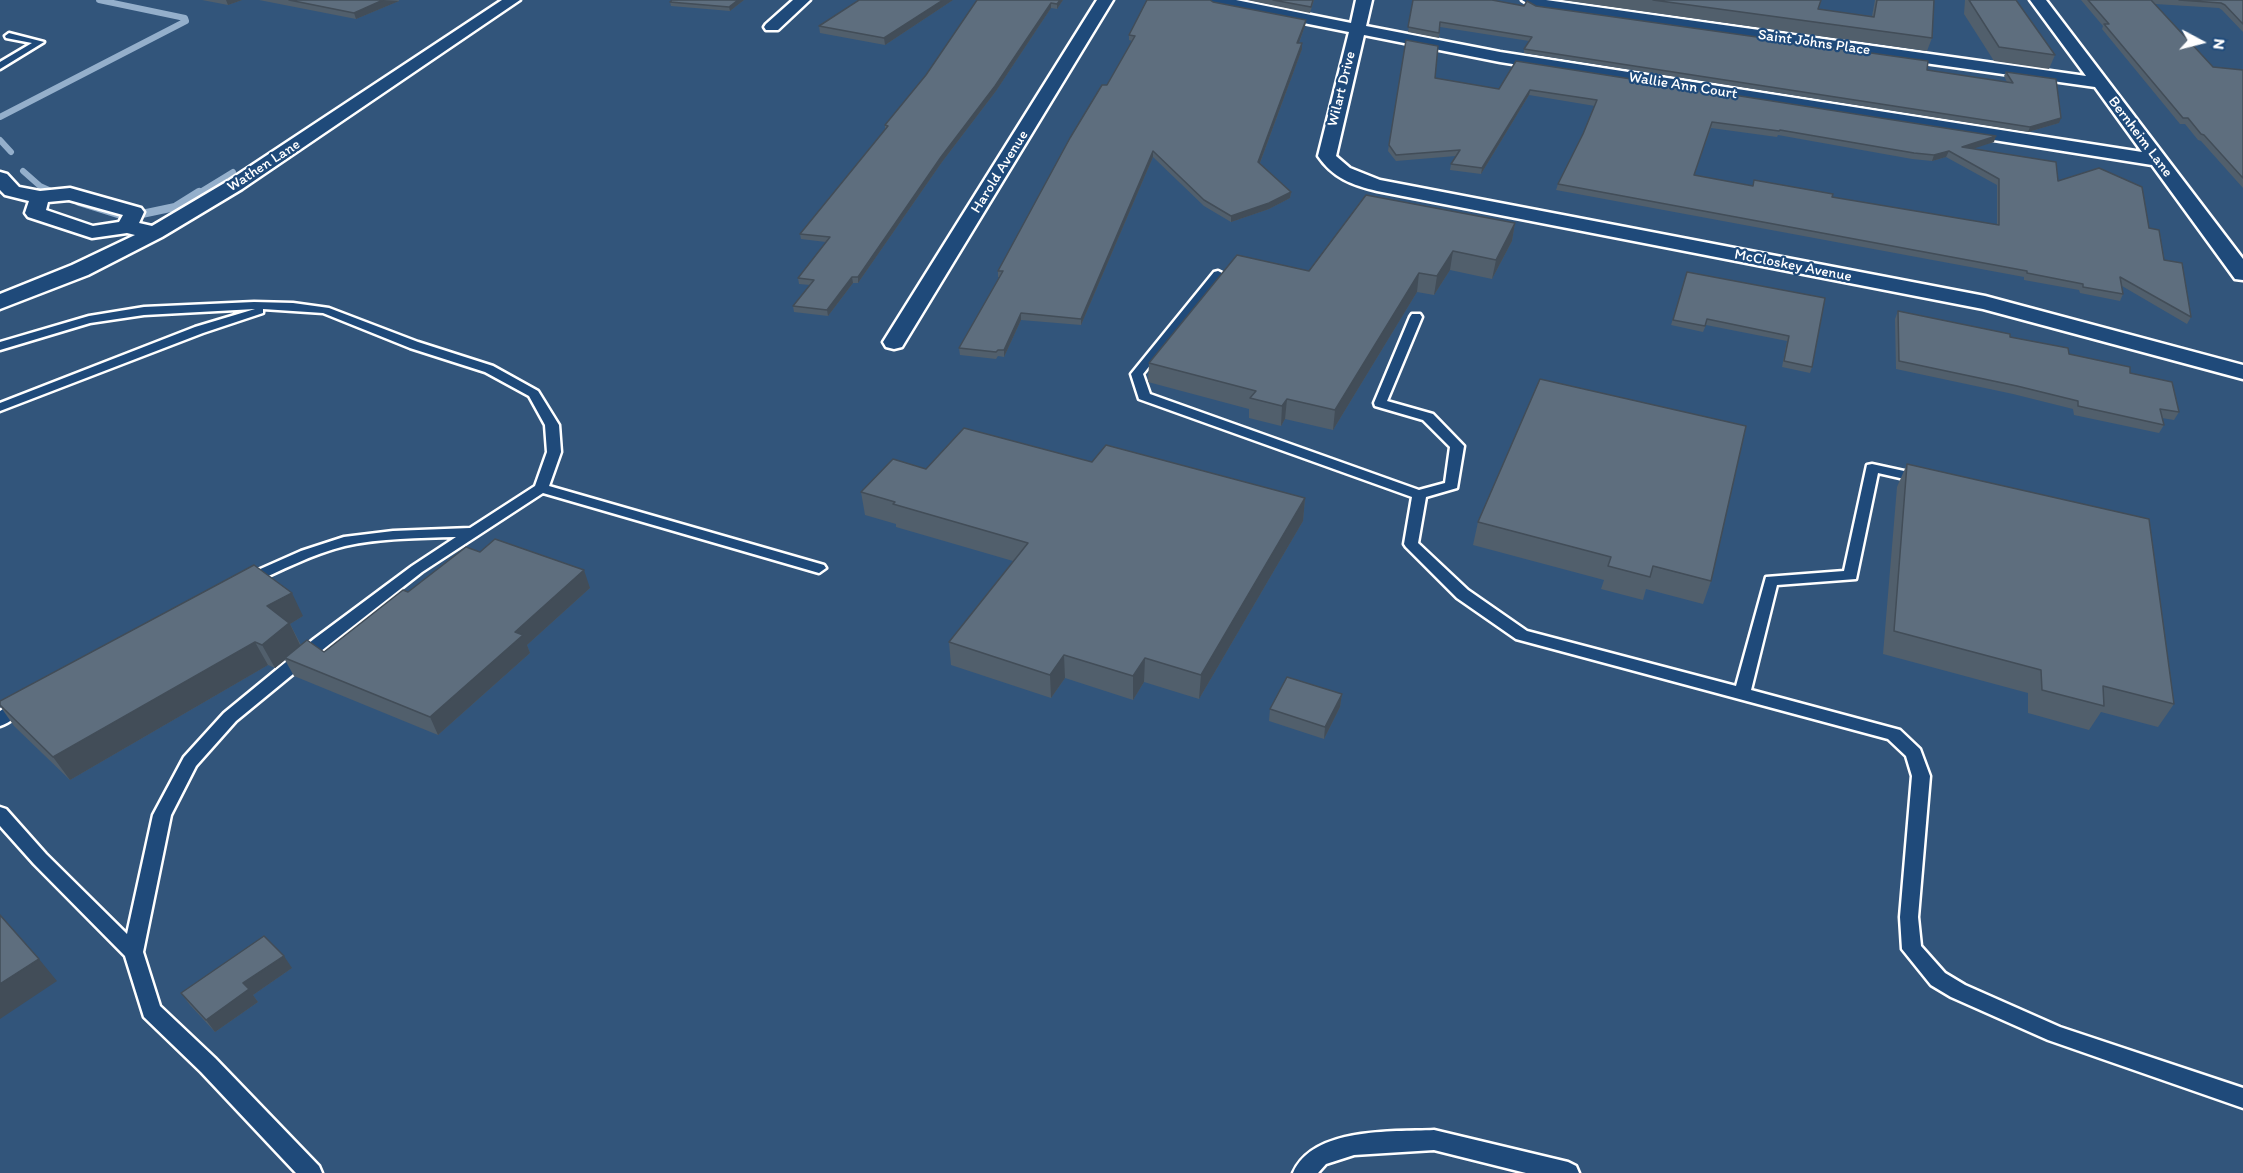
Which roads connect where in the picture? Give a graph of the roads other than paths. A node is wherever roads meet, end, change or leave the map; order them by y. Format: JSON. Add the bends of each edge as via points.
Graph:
{"nodes":[{"id":1,"x":802,"y":0,"type":"edge"},
{"id":2,"x":1105,"y":0,"type":"edge"},
{"id":3,"x":1213,"y":0,"type":"edge"},
{"id":4,"x":1364,"y":0,"type":"edge"},
{"id":5,"x":1530,"y":0,"type":"edge"},
{"id":6,"x":2038,"y":0,"type":"edge"},
{"id":7,"x":506,"y":1,"type":"edge"},
{"id":8,"x":772,"y":27,"type":"dead end"},
{"id":9,"x":1356,"y":29,"type":"junction"},
{"id":10,"x":9,"y":36,"type":"dead end"},
{"id":11,"x":0,"y":66,"type":"edge"},
{"id":12,"x":2100,"y":83,"type":"junction"},
{"id":13,"x":2156,"y":160,"type":"junction"},
{"id":14,"x":1341,"y":172,"type":"joint"},
{"id":15,"x":4,"y":188,"type":"edge"},
{"id":16,"x":39,"y":197,"type":"junction"},
{"id":17,"x":128,"y":226,"type":"junction"},
{"id":18,"x":155,"y":234,"type":"junction"},
{"id":19,"x":1218,"y":274,"type":"edge"},
{"id":20,"x":2243,"y":274,"type":"edge"},
{"id":21,"x":0,"y":302,"type":"edge"},
{"id":22,"x":276,"y":306,"type":"junction"},
{"id":23,"x":1416,"y":317,"type":"dead end"},
{"id":24,"x":894,"y":342,"type":"dead end"},
{"id":25,"x":0,"y":346,"type":"edge"},
{"id":26,"x":2243,"y":372,"type":"edge"},
{"id":27,"x":0,"y":406,"type":"edge"},
{"id":28,"x":1939,"y":483,"type":"edge"},
{"id":29,"x":542,"y":488,"type":"junction"},
{"id":30,"x":1419,"y":495,"type":"junction"},
{"id":31,"x":474,"y":532,"type":"junction"},
{"id":32,"x":819,"y":567,"type":"dead end"},
{"id":33,"x":231,"y":588,"type":"edge"},
{"id":34,"x":1742,"y":693,"type":"junction"},
{"id":35,"x":32,"y":695,"type":"edge"},
{"id":36,"x":0,"y":720,"type":"edge"},
{"id":37,"x":0,"y":814,"type":"edge"},
{"id":38,"x":133,"y":952,"type":"junction"},
{"id":39,"x":2243,"y":1098,"type":"edge"},
{"id":40,"x":311,"y":1173,"type":"edge"},
{"id":41,"x":1304,"y":1173,"type":"edge"},
{"id":42,"x":1568,"y":1173,"type":"edge"}],
"edges":[{"from":1,"to":8,"type":"street"},
{"from":2,"to":24,"type":"street","name":"Harold Avenue"},
{"from":3,"to":9,"type":"street","name":"Wallie Ann Court"},
{"from":4,"to":9,"type":"street","name":"Wilart Drive"},
{"from":5,"to":12,"type":"street","name":"Saint Johns Place"},
{"from":6,"to":12,"type":"street","name":"Bernheim Lane"},
{"from":7,"to":18,"type":"street","name":"Wathen Lane","via":[[236,185]]},
{"from":9,"to":13,"type":"street","name":"Wallie Ann Court","via":[[1500,57]]},
{"from":9,"to":14,"type":"street","name":"Wilart Drive","via":[[1328,144],[1327,156]]},
{"from":10,"to":11,"type":"lane","via":[[40,42]]},
{"from":12,"to":13,"type":"street","name":"Bernheim Lane"},
{"from":13,"to":20,"type":"street","name":"Bernheim Lane"},
{"from":14,"to":26,"type":"street","name":"McCloskey Avenue","via":[[1377,186],[1985,303]]},
{"from":15,"to":16,"type":"street"},
{"from":16,"to":17,"type":"street","via":[[70,194],[134,212]]},
{"from":16,"to":17,"type":"street","via":[[35,213],[92,232]]},
{"from":17,"to":18,"type":"street"},
{"from":18,"to":21,"type":"street","name":"Wathen Lane"},
{"from":19,"to":30,"type":"lane","via":[[1137,374],[1144,396]]},
{"from":22,"to":25,"type":"lane","via":[[144,311],[89,320]]},
{"from":22,"to":27,"type":"lane","via":[[188,334]]},
{"from":22,"to":29,"type":"lane","via":[[325,310],[489,369],[534,394],[552,425],[554,452]]},
{"from":23,"to":30,"type":"lane","via":[[1380,403],[1428,417],[1457,446],[1452,484]]},
{"from":28,"to":34,"type":"lane","via":[[1872,468],[1851,576],[1771,580]]},
{"from":29,"to":31,"type":"lane"},
{"from":29,"to":32,"type":"lane"},
{"from":30,"to":34,"type":"lane","via":[[1411,544],[1438,575],[1490,616],[1522,635]]},
{"from":31,"to":33,"type":"lane","via":[[343,542],[300,556]]},
{"from":31,"to":38,"type":"lane","via":[[417,569],[320,643],[230,717],[190,762],[162,815]]},
{"from":34,"to":39,"type":"lane","via":[[1894,734],[1914,753],[1921,776],[1909,917],[1912,949],[1938,979],[2055,1034]]},
{"from":35,"to":36,"type":"lane"},
{"from":37,"to":38,"type":"lane"},
{"from":38,"to":40,"type":"lane","via":[[151,1011]]},
{"from":41,"to":42,"type":"lane","via":[[1319,1156],[1354,1145],[1434,1140]]}]}
